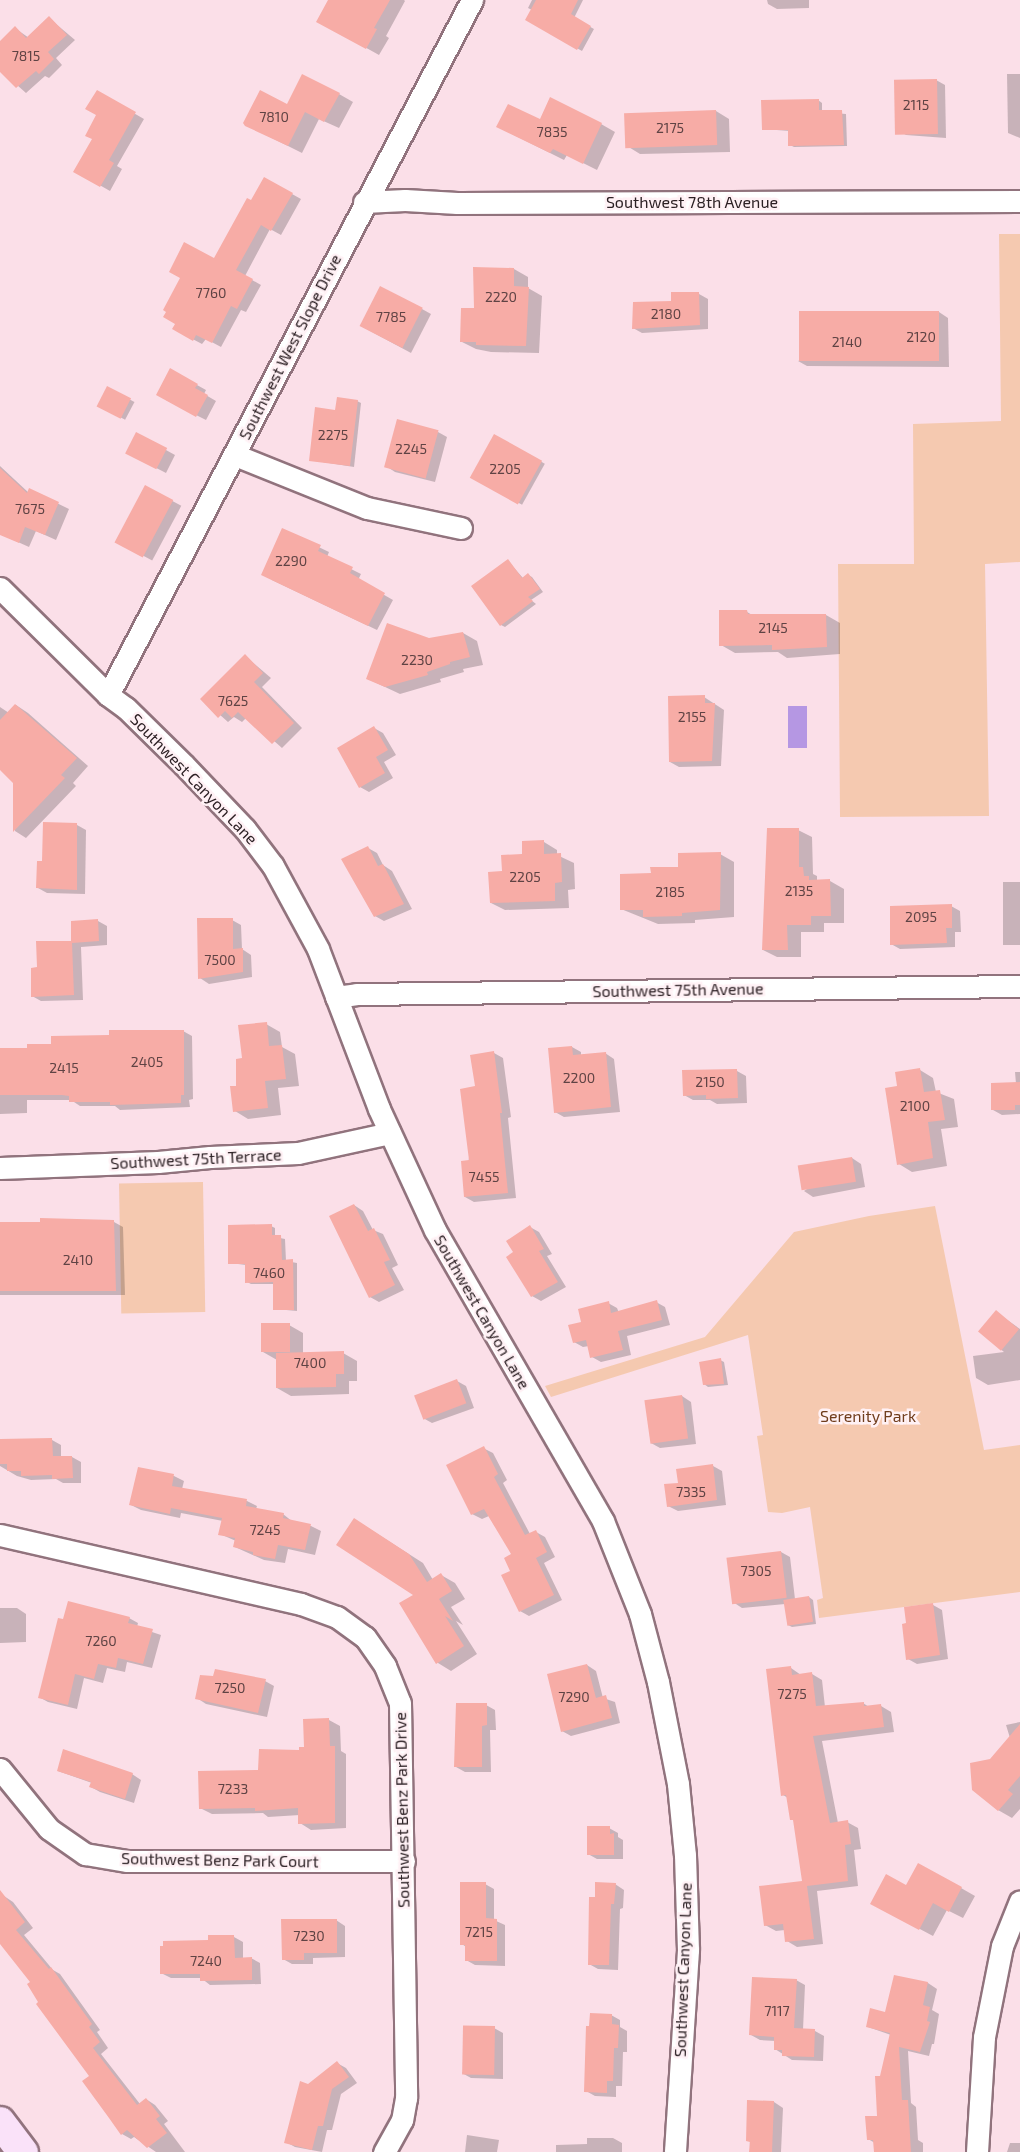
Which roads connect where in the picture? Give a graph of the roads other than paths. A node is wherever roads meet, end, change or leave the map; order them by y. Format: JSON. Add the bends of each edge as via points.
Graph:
{"nodes":[{"id":1,"x":472,"y":0,"type":"edge"},
{"id":2,"x":1020,"y":201,"type":"edge"},
{"id":3,"x":364,"y":202,"type":"junction"},
{"id":4,"x":235,"y":456,"type":"junction"},
{"id":5,"x":461,"y":528,"type":"dead end"},
{"id":6,"x":0,"y":588,"type":"edge"},
{"id":7,"x":108,"y":695,"type":"junction"},
{"id":8,"x":1020,"y":986,"type":"edge"},
{"id":9,"x":336,"y":997,"type":"junction"},
{"id":10,"x":390,"y":1133,"type":"junction"},
{"id":11,"x":0,"y":1168,"type":"edge"},
{"id":12,"x":0,"y":1535,"type":"edge"},
{"id":13,"x":0,"y":1769,"type":"edge"},
{"id":14,"x":404,"y":1861,"type":"junction"},
{"id":15,"x":1020,"y":1901,"type":"edge"},
{"id":16,"x":0,"y":2122,"type":"edge"},
{"id":17,"x":23,"y":2152,"type":"edge"},
{"id":18,"x":384,"y":2152,"type":"edge"},
{"id":19,"x":675,"y":2152,"type":"edge"},
{"id":20,"x":977,"y":2152,"type":"edge"}],
"edges":[{"from":1,"to":3,"type":"street","name":"Southwest West Slope Drive"},
{"from":2,"to":3,"type":"street","name":"Southwest 78th Avenue"},
{"from":3,"to":4,"type":"street","name":"Southwest West Slope Drive"},
{"from":4,"to":5,"type":"street","via":[[367,508]]},
{"from":4,"to":7,"type":"street","name":"Southwest West Slope Drive"},
{"from":6,"to":7,"type":"street","name":"Southwest Canyon Lane"},
{"from":7,"to":9,"type":"street","name":"Southwest Canyon Lane","via":[[184,765],[261,849],[318,949]]},
{"from":8,"to":9,"type":"street","name":"Southwest 75th Avenue"},
{"from":9,"to":10,"type":"street","name":"Southwest Canyon Lane"},
{"from":10,"to":11,"type":"street","name":"Southwest 75th Terrace","via":[[298,1153]]},
{"from":10,"to":19,"type":"street","name":"Southwest Canyon Lane","via":[[435,1230],[603,1521],[640,1614],[673,1750],[685,1855],[688,1950]]},
{"from":12,"to":14,"type":"street","name":"Southwest Benz Park Drive","via":[[301,1604],[337,1617],[365,1637],[385,1666],[400,1703]]},
{"from":13,"to":14,"type":"street","name":"Southwest Benz Park Court","via":[[49,1829],[85,1854],[127,1861]]},
{"from":14,"to":18,"type":"street","name":"Southwest Benz Park Drive","via":[[406,2098],[402,2120]]},
{"from":15,"to":20,"type":"street","via":[[1002,1947],[984,2037]]},
{"from":16,"to":17,"type":"main road"}]}
